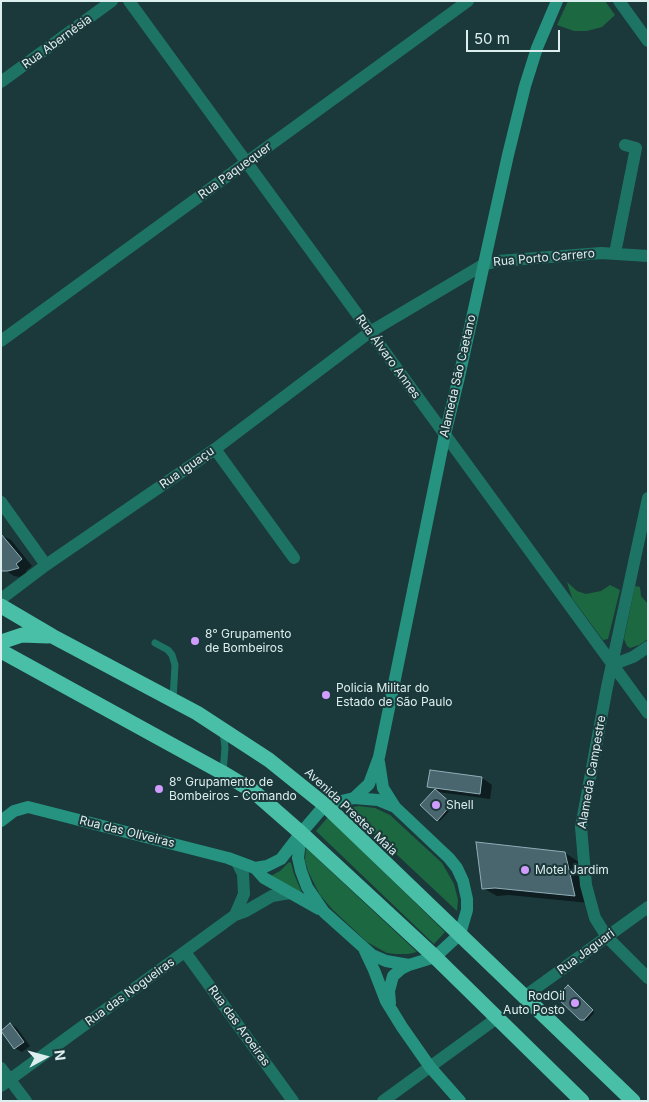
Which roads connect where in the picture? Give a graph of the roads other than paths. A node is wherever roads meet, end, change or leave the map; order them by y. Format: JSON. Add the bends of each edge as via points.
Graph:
{"nodes":[{"id":1,"x":112,"y":1,"type":"edge"},
{"id":2,"x":129,"y":1,"type":"edge"},
{"id":3,"x":468,"y":1,"type":"edge"},
{"id":4,"x":557,"y":1,"type":"edge"},
{"id":5,"x":619,"y":1,"type":"edge"},
{"id":6,"x":648,"y":40,"type":"edge"},
{"id":7,"x":1,"y":82,"type":"edge"},
{"id":8,"x":624,"y":146,"type":"dead end"},
{"id":9,"x":246,"y":163,"type":"junction"},
{"id":10,"x":615,"y":253,"type":"junction"},
{"id":11,"x":648,"y":256,"type":"edge"},
{"id":12,"x":483,"y":265,"type":"junction"},
{"id":13,"x":370,"y":332,"type":"junction"},
{"id":14,"x":1,"y":341,"type":"edge"},
{"id":15,"x":445,"y":434,"type":"junction"},
{"id":16,"x":215,"y":449,"type":"junction"},
{"id":17,"x":648,"y":498,"type":"edge"},
{"id":18,"x":1,"y":502,"type":"edge"},
{"id":19,"x":294,"y":558,"type":"dead end"},
{"id":20,"x":46,"y":566,"type":"junction"},
{"id":21,"x":1,"y":599,"type":"edge"},
{"id":22,"x":1,"y":606,"type":"edge"},
{"id":23,"x":52,"y":636,"type":"junction"},
{"id":24,"x":1,"y":642,"type":"edge"},
{"id":25,"x":155,"y":643,"type":"dead end"},
{"id":26,"x":648,"y":647,"type":"edge"},
{"id":27,"x":1,"y":651,"type":"edge"},
{"id":28,"x":9,"y":659,"type":"edge"},
{"id":29,"x":612,"y":665,"type":"junction"},
{"id":30,"x":173,"y":700,"type":"junction"},
{"id":31,"x":648,"y":714,"type":"edge"},
{"id":32,"x":223,"y":729,"type":"junction"},
{"id":33,"x":379,"y":757,"type":"junction"},
{"id":34,"x":223,"y":772,"type":"junction"},
{"id":35,"x":354,"y":798,"type":"junction"},
{"id":36,"x":325,"y":805,"type":"junction"},
{"id":37,"x":395,"y":807,"type":"junction"},
{"id":38,"x":1,"y":821,"type":"edge"},
{"id":39,"x":301,"y":833,"type":"junction"},
{"id":40,"x":237,"y":862,"type":"junction"},
{"id":41,"x":255,"y":868,"type":"junction"},
{"id":42,"x":290,"y":893,"type":"junction"},
{"id":43,"x":648,"y":907,"type":"edge"},
{"id":44,"x":324,"y":912,"type":"junction"},
{"id":45,"x":235,"y":915,"type":"junction"},
{"id":46,"x":460,"y":934,"type":"junction"},
{"id":47,"x":607,"y":937,"type":"junction"},
{"id":48,"x":363,"y":949,"type":"junction"},
{"id":49,"x":185,"y":952,"type":"junction"},
{"id":50,"x":435,"y":957,"type":"junction"},
{"id":51,"x":409,"y":965,"type":"junction"},
{"id":52,"x":648,"y":978,"type":"edge"},
{"id":53,"x":524,"y":996,"type":"junction"},
{"id":54,"x":392,"y":1010,"type":"junction"},
{"id":55,"x":497,"y":1018,"type":"junction"},
{"id":56,"x":430,"y":1067,"type":"junction"},
{"id":57,"x":1,"y":1068,"type":"edge"},
{"id":58,"x":6,"y":1083,"type":"edge"},
{"id":59,"x":26,"y":1101,"type":"edge"},
{"id":60,"x":293,"y":1101,"type":"edge"},
{"id":61,"x":383,"y":1101,"type":"edge"},
{"id":62,"x":460,"y":1101,"type":"edge"},
{"id":63,"x":582,"y":1101,"type":"edge"},
{"id":64,"x":634,"y":1101,"type":"edge"}],
"edges":[{"from":1,"to":7,"type":"street","name":"Rua Abernésia"},
{"from":2,"to":9,"type":"street","name":"Rua Álvaro Annes"},
{"from":3,"to":9,"type":"street","name":"Rua Paquequer"},
{"from":4,"to":12,"type":"main road","name":"Alameda São Caetano","via":[[525,86]]},
{"from":5,"to":6,"type":"street"},
{"from":8,"to":10,"type":"street","via":[[636,148]]},
{"from":9,"to":13,"type":"street","name":"Rua Álvaro Annes"},
{"from":9,"to":14,"type":"street","name":"Rua Paquequer"},
{"from":10,"to":11,"type":"street","name":"Rua Porto Carrero"},
{"from":10,"to":12,"type":"street","name":"Rua Porto Carrero","via":[[498,261]]},
{"from":12,"to":13,"type":"street","name":"Rua Porto Carrero"},
{"from":12,"to":15,"type":"main road","name":"Alameda São Caetano"},
{"from":13,"to":15,"type":"street","name":"Rua Álvaro Annes"},
{"from":13,"to":16,"type":"street","name":"Rua Iguaçu"},
{"from":15,"to":29,"type":"street","name":"Rua Álvaro Annes"},
{"from":15,"to":33,"type":"main road","name":"Alameda São Caetano"},
{"from":16,"to":19,"type":"street"},
{"from":16,"to":20,"type":"street","name":"Rua Iguaçu"},
{"from":17,"to":29,"type":"street","name":"Alameda Campestre"},
{"from":18,"to":20,"type":"street"},
{"from":20,"to":21,"type":"street","name":"Rua Iguaçu"},
{"from":22,"to":23,"type":"highway","name":"Avenida Prestes Maia"},
{"from":23,"to":24,"type":"highway","via":[[22,635]]},
{"from":23,"to":30,"type":"highway","name":"Avenida Prestes Maia"},
{"from":25,"to":30,"type":"lane","via":[[172,655],[175,665]]},
{"from":26,"to":29,"type":"street"},
{"from":27,"to":28,"type":"highway"},
{"from":28,"to":34,"type":"highway"},
{"from":29,"to":31,"type":"street","name":"Rua Álvaro Annes"},
{"from":29,"to":47,"type":"street","name":"Alameda Campestre","via":[[581,827],[588,894]]},
{"from":30,"to":32,"type":"highway","name":"Avenida Prestes Maia"},
{"from":32,"to":34,"type":"lane"},
{"from":32,"to":36,"type":"highway","name":"Avenida Prestes Maia","via":[[269,760]]},
{"from":33,"to":35,"type":"main road","name":"Alameda São Caetano","via":[[368,784]]},
{"from":33,"to":37,"type":"main road","name":"Alameda São Caetano","via":[[383,788]]},
{"from":34,"to":39,"type":"highway","via":[[253,791]]},
{"from":35,"to":36,"type":"main road"},
{"from":35,"to":37,"type":"main road","via":[[368,798]]},
{"from":36,"to":39,"type":"main road"},
{"from":36,"to":46,"type":"highway","name":"Avenida Prestes Maia"},
{"from":37,"to":46,"type":"main road","via":[[457,868],[467,899]]},
{"from":38,"to":40,"type":"main road","name":"Rua das Oliveiras","via":[[21,808],[36,808]]},
{"from":39,"to":41,"type":"main road","via":[[281,859]]},
{"from":39,"to":44,"type":"main road","via":[[300,871]]},
{"from":39,"to":50,"type":"highway"},
{"from":40,"to":41,"type":"main road","name":"Rua das Oliveiras"},
{"from":40,"to":45,"type":"street","via":[[243,874],[244,894]]},
{"from":41,"to":42,"type":"main road","name":"Rua das Oliveiras","via":[[264,878]]},
{"from":42,"to":44,"type":"main road","name":"Rua das Oliveiras"},
{"from":42,"to":45,"type":"street","name":"Rua das Nogueiras","via":[[272,896]]},
{"from":43,"to":47,"type":"street","name":"Rua Jaguari"},
{"from":44,"to":48,"type":"main road"},
{"from":45,"to":49,"type":"street","name":"Rua das Nogueiras"},
{"from":46,"to":50,"type":"main road"},
{"from":46,"to":53,"type":"highway","name":"Avenida Prestes Maia"},
{"from":47,"to":52,"type":"street","name":"Alameda Campestre"},
{"from":47,"to":53,"type":"street","name":"Rua Jaguari"},
{"from":48,"to":51,"type":"main road","via":[[378,959]]},
{"from":48,"to":54,"type":"main road"},
{"from":49,"to":58,"type":"street","name":"Rua das Nogueiras"},
{"from":49,"to":60,"type":"street","name":"Rua das Aroeiras"},
{"from":50,"to":51,"type":"main road"},
{"from":50,"to":55,"type":"highway"},
{"from":51,"to":54,"type":"main road","via":[[391,980],[389,998]]},
{"from":53,"to":64,"type":"highway","name":"Avenida Prestes Maia"},
{"from":54,"to":56,"type":"main road"},
{"from":55,"to":56,"type":"street"},
{"from":55,"to":63,"type":"highway"},
{"from":56,"to":61,"type":"street"},
{"from":56,"to":62,"type":"main road"},
{"from":57,"to":58,"type":"street"},
{"from":58,"to":59,"type":"street"}]}
